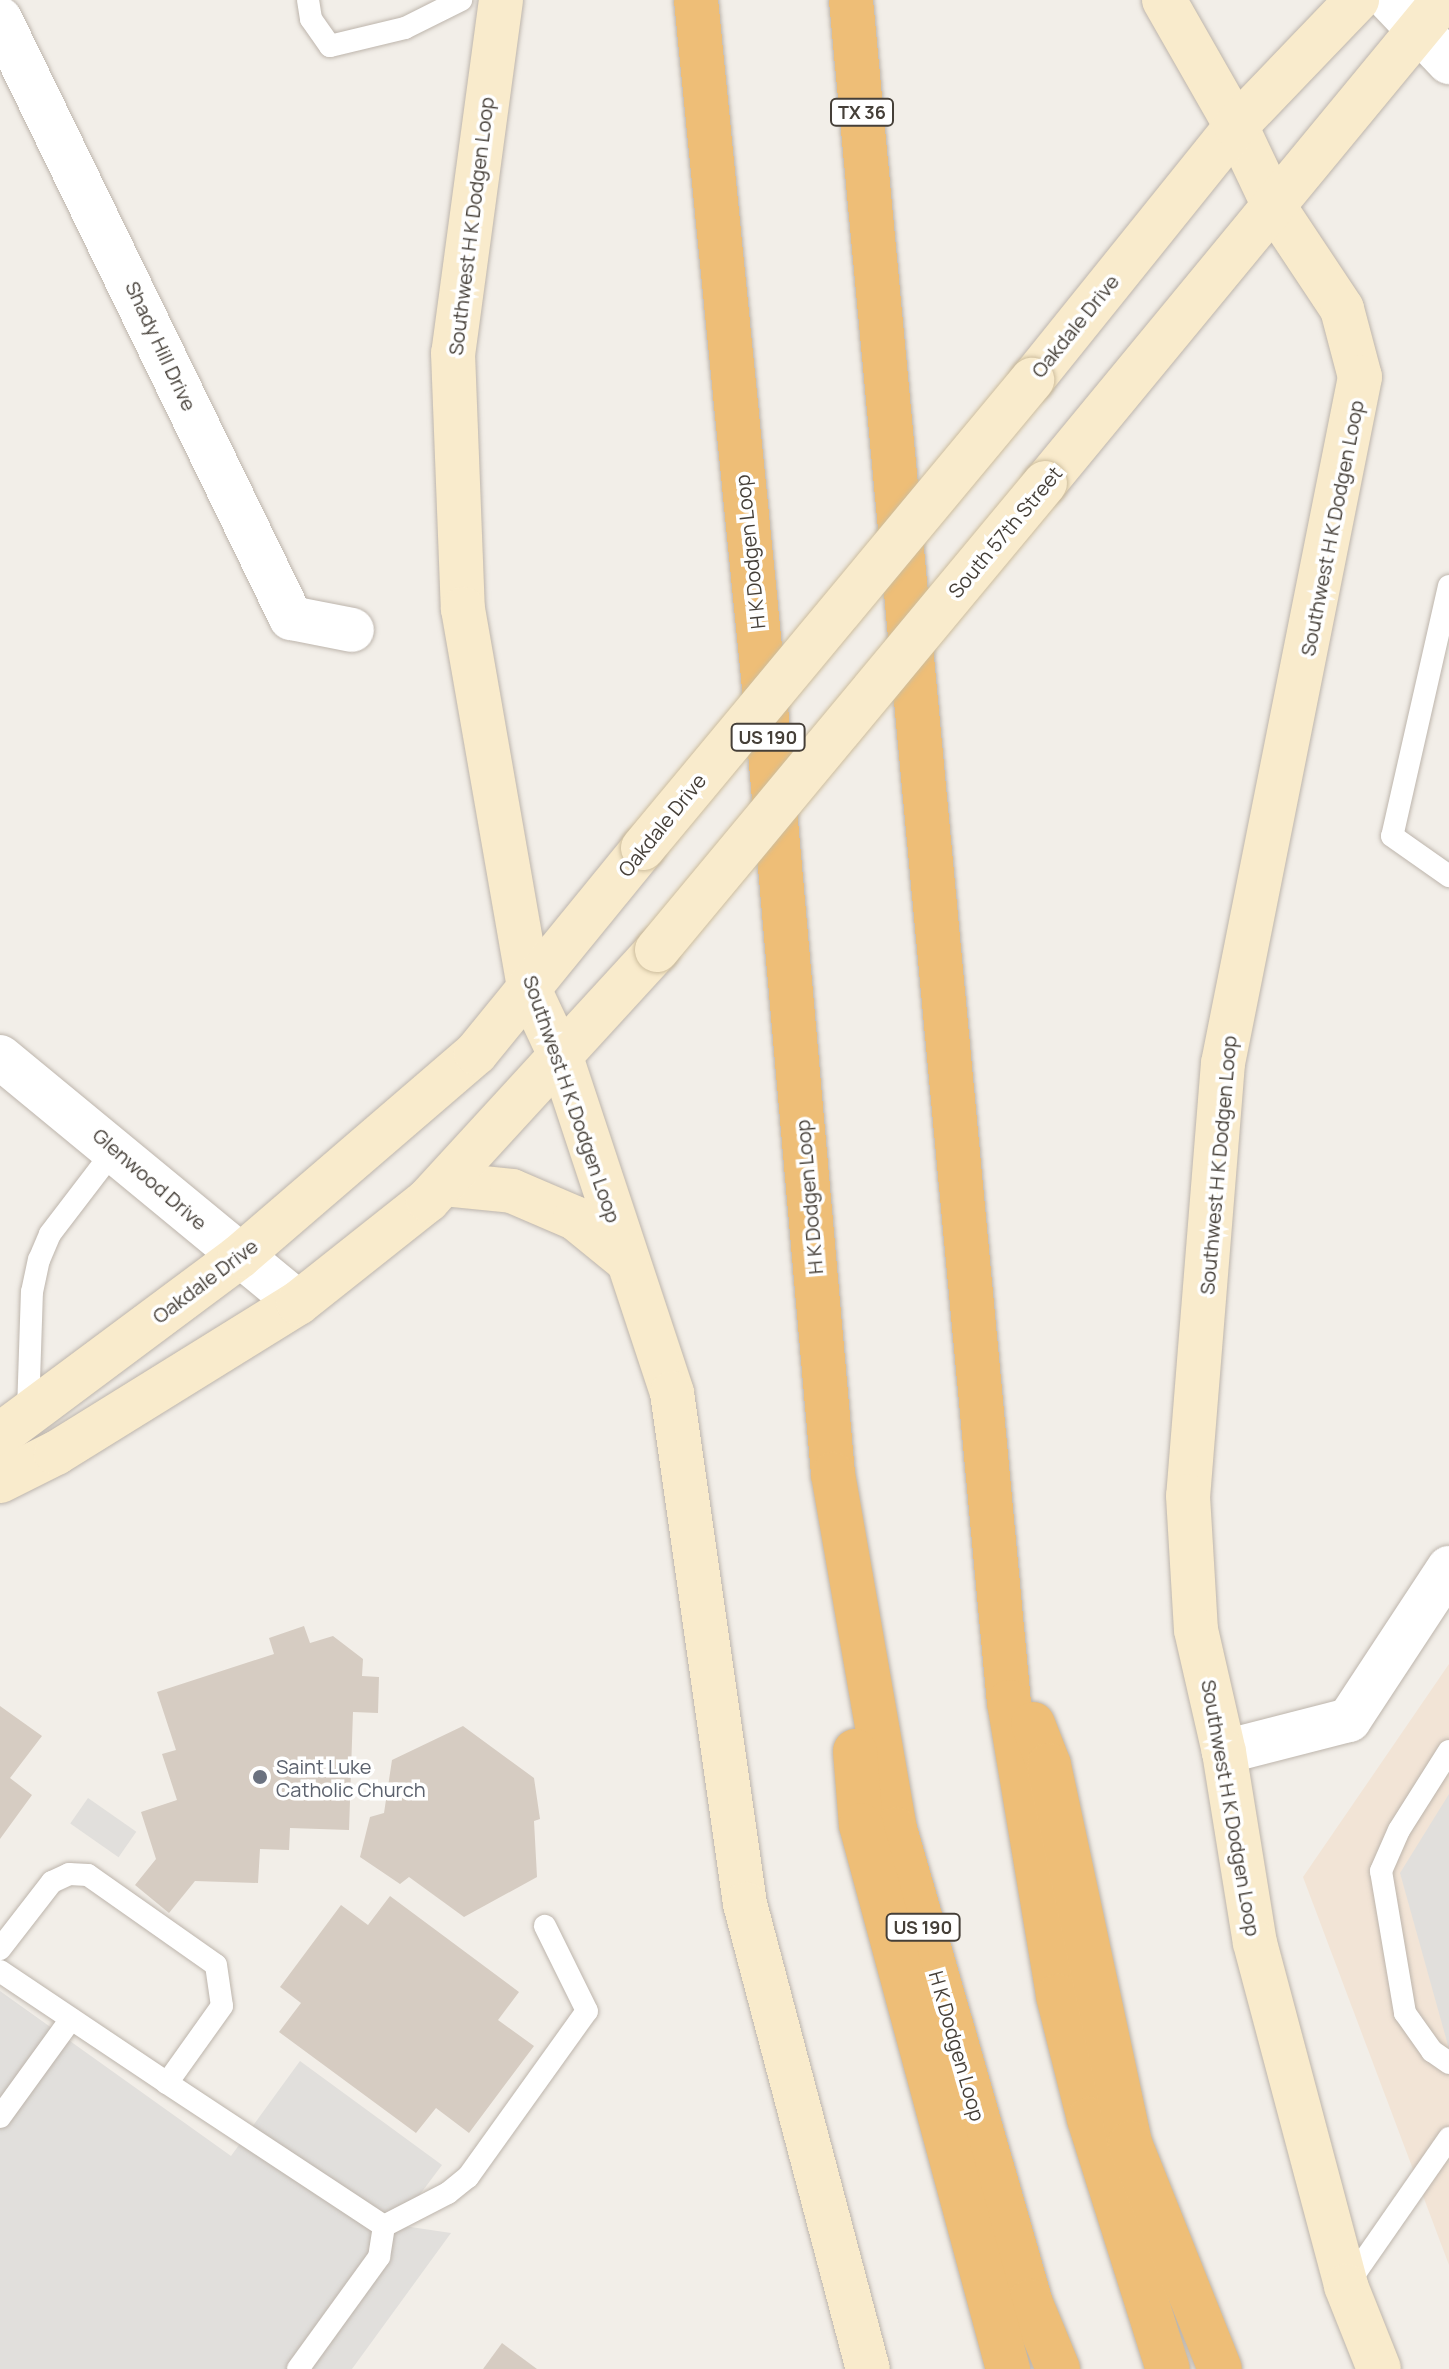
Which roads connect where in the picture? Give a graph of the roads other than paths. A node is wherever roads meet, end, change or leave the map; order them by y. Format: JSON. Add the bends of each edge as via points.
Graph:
{"nodes":[{"id":1,"x":308,"y":0,"type":"edge"},
{"id":2,"x":461,"y":0,"type":"edge"},
{"id":3,"x":501,"y":0,"type":"edge"},
{"id":4,"x":696,"y":0,"type":"edge"},
{"id":5,"x":851,"y":0,"type":"edge"},
{"id":6,"x":868,"y":0,"type":"edge"},
{"id":7,"x":1164,"y":0,"type":"edge"},
{"id":8,"x":1357,"y":0,"type":"edge"},
{"id":9,"x":1417,"y":10,"type":"edge"},
{"id":10,"x":0,"y":19,"type":"edge"},
{"id":11,"x":1449,"y":62,"type":"edge"},
{"id":12,"x":1236,"y":126,"type":"junction"},
{"id":13,"x":1275,"y":208,"type":"junction"},
{"id":14,"x":872,"y":224,"type":"junction"},
{"id":15,"x":1449,"y":586,"type":"edge"},
{"id":16,"x":352,"y":630,"type":"dead end"},
{"id":17,"x":1444,"y":632,"type":"edge"},
{"id":18,"x":1449,"y":876,"type":"edge"},
{"id":19,"x":529,"y":989,"type":"junction"},
{"id":20,"x":0,"y":1057,"type":"edge"},
{"id":21,"x":561,"y":1057,"type":"junction"},
{"id":22,"x":115,"y":1149,"type":"junction"},
{"id":23,"x":444,"y":1184,"type":"junction"},
{"id":24,"x":240,"y":1256,"type":"junction"},
{"id":25,"x":628,"y":1261,"type":"junction"},
{"id":26,"x":298,"y":1303,"type":"junction"},
{"id":27,"x":14,"y":1423,"type":"edge"},
{"id":28,"x":833,"y":1474,"type":"junction"},
{"id":29,"x":0,"y":1481,"type":"edge"},
{"id":30,"x":1449,"y":1568,"type":"edge"},
{"id":31,"x":1006,"y":1656,"type":"junction"},
{"id":32,"x":1449,"y":1751,"type":"edge"},
{"id":33,"x":1224,"y":1752,"type":"junction"},
{"id":34,"x":545,"y":1926,"type":"dead end"},
{"id":35,"x":0,"y":1949,"type":"edge"},
{"id":36,"x":0,"y":1971,"type":"edge"},
{"id":37,"x":71,"y":2019,"type":"junction"},
{"id":38,"x":1449,"y":2063,"type":"edge"},
{"id":39,"x":167,"y":2083,"type":"junction"},
{"id":40,"x":0,"y":2117,"type":"edge"},
{"id":41,"x":1449,"y":2138,"type":"edge"},
{"id":42,"x":384,"y":2226,"type":"junction"},
{"id":43,"x":1346,"y":2286,"type":"junction"},
{"id":44,"x":298,"y":2369,"type":"edge"},
{"id":45,"x":868,"y":2369,"type":"edge"},
{"id":46,"x":1008,"y":2369,"type":"edge"},
{"id":47,"x":1058,"y":2369,"type":"edge"},
{"id":48,"x":1168,"y":2369,"type":"edge"},
{"id":49,"x":1220,"y":2369,"type":"edge"},
{"id":50,"x":1379,"y":2369,"type":"edge"}],
"edges":[{"from":1,"to":2,"type":"lane","via":[[311,19],[330,46],[405,28]]},
{"from":3,"to":19,"type":"main road","name":"Southwest H K Dodgen Loop","via":[[453,353],[463,609]]},
{"from":4,"to":28,"type":"highway","name":"H K Dodgen Loop","number":"US 190"},
{"from":5,"to":14,"type":"highway","number":"TX 36"},
{"from":6,"to":14,"type":"highway"},
{"from":7,"to":12,"type":"main road","name":"Southwest H K Dodgen Loop"},
{"from":8,"to":12,"type":"main road"},
{"from":9,"to":11,"type":"street"},
{"from":9,"to":13,"type":"main road","name":"South 57th Street"},
{"from":10,"to":16,"type":"street","name":"Shady Hill Drive","via":[[291,618]]},
{"from":12,"to":13,"type":"main road","name":"Southwest H K Dodgen Loop"},
{"from":12,"to":19,"type":"main road","name":"Oakdale Drive","bridge":true},
{"from":13,"to":21,"type":"main road","name":"South 57th Street","bridge":true,"via":[[657,950]]},
{"from":13,"to":33,"type":"main road","name":"Southwest H K Dodgen Loop","via":[[1342,309],[1360,377],[1223,1063],[1188,1496],[1196,1630]]},
{"from":14,"to":31,"type":"highway"},
{"from":15,"to":17,"type":"lane"},
{"from":17,"to":18,"type":"lane","via":[[1392,836]]},
{"from":19,"to":21,"type":"main road","name":"Southwest H K Dodgen Loop"},
{"from":19,"to":24,"type":"main road","name":"Oakdale Drive","via":[[476,1053]]},
{"from":20,"to":22,"type":"street","name":"Glenwood Drive"},
{"from":21,"to":23,"type":"main road"},
{"from":21,"to":25,"type":"main road","name":"Southwest H K Dodgen Loop"},
{"from":22,"to":24,"type":"street","name":"Glenwood Drive"},
{"from":22,"to":27,"type":"lane","via":[[50,1234],[39,1260]]},
{"from":23,"to":25,"type":"main road","via":[[512,1191],[575,1218]]},
{"from":23,"to":26,"type":"main road"},
{"from":24,"to":26,"type":"street","name":"Glenwood Drive"},
{"from":24,"to":27,"type":"main road","name":"Oakdale Drive"},
{"from":25,"to":45,"type":"main road","name":"Southwest H K Dodgen Loop","via":[[672,1393],[745,1904]]},
{"from":26,"to":29,"type":"main road","via":[[56,1453]]},
{"from":28,"to":46,"type":"highway","via":[[861,1825]]},
{"from":28,"to":47,"type":"highway","name":"H K Dodgen Loop","number":"US 190","via":[[895,1829],[1030,2301]]},
{"from":30,"to":33,"type":"street","via":[[1349,1720]]},
{"from":31,"to":48,"type":"highway","via":[[1058,1996],[1089,2119]]},
{"from":31,"to":49,"type":"highway","via":[[1049,1765],[1130,2143]]},
{"from":32,"to":38,"type":"lane","via":[[1399,1830],[1381,1871],[1405,2013],[1432,2051]]},
{"from":33,"to":43,"type":"main road","name":"Southwest H K Dodgen Loop","via":[[1255,1943]]},
{"from":34,"to":42,"type":"lane","via":[[587,2011],[468,2177]]},
{"from":35,"to":39,"type":"lane","via":[[52,1882],[69,1874],[88,1875],[216,1965],[222,2006]]},
{"from":36,"to":37,"type":"lane"},
{"from":37,"to":39,"type":"lane"},
{"from":37,"to":40,"type":"lane"},
{"from":39,"to":42,"type":"lane"},
{"from":41,"to":43,"type":"lane"},
{"from":42,"to":44,"type":"lane","via":[[379,2257]]},
{"from":43,"to":50,"type":"main road","name":"Southwest H K Dodgen Loop"}]}
